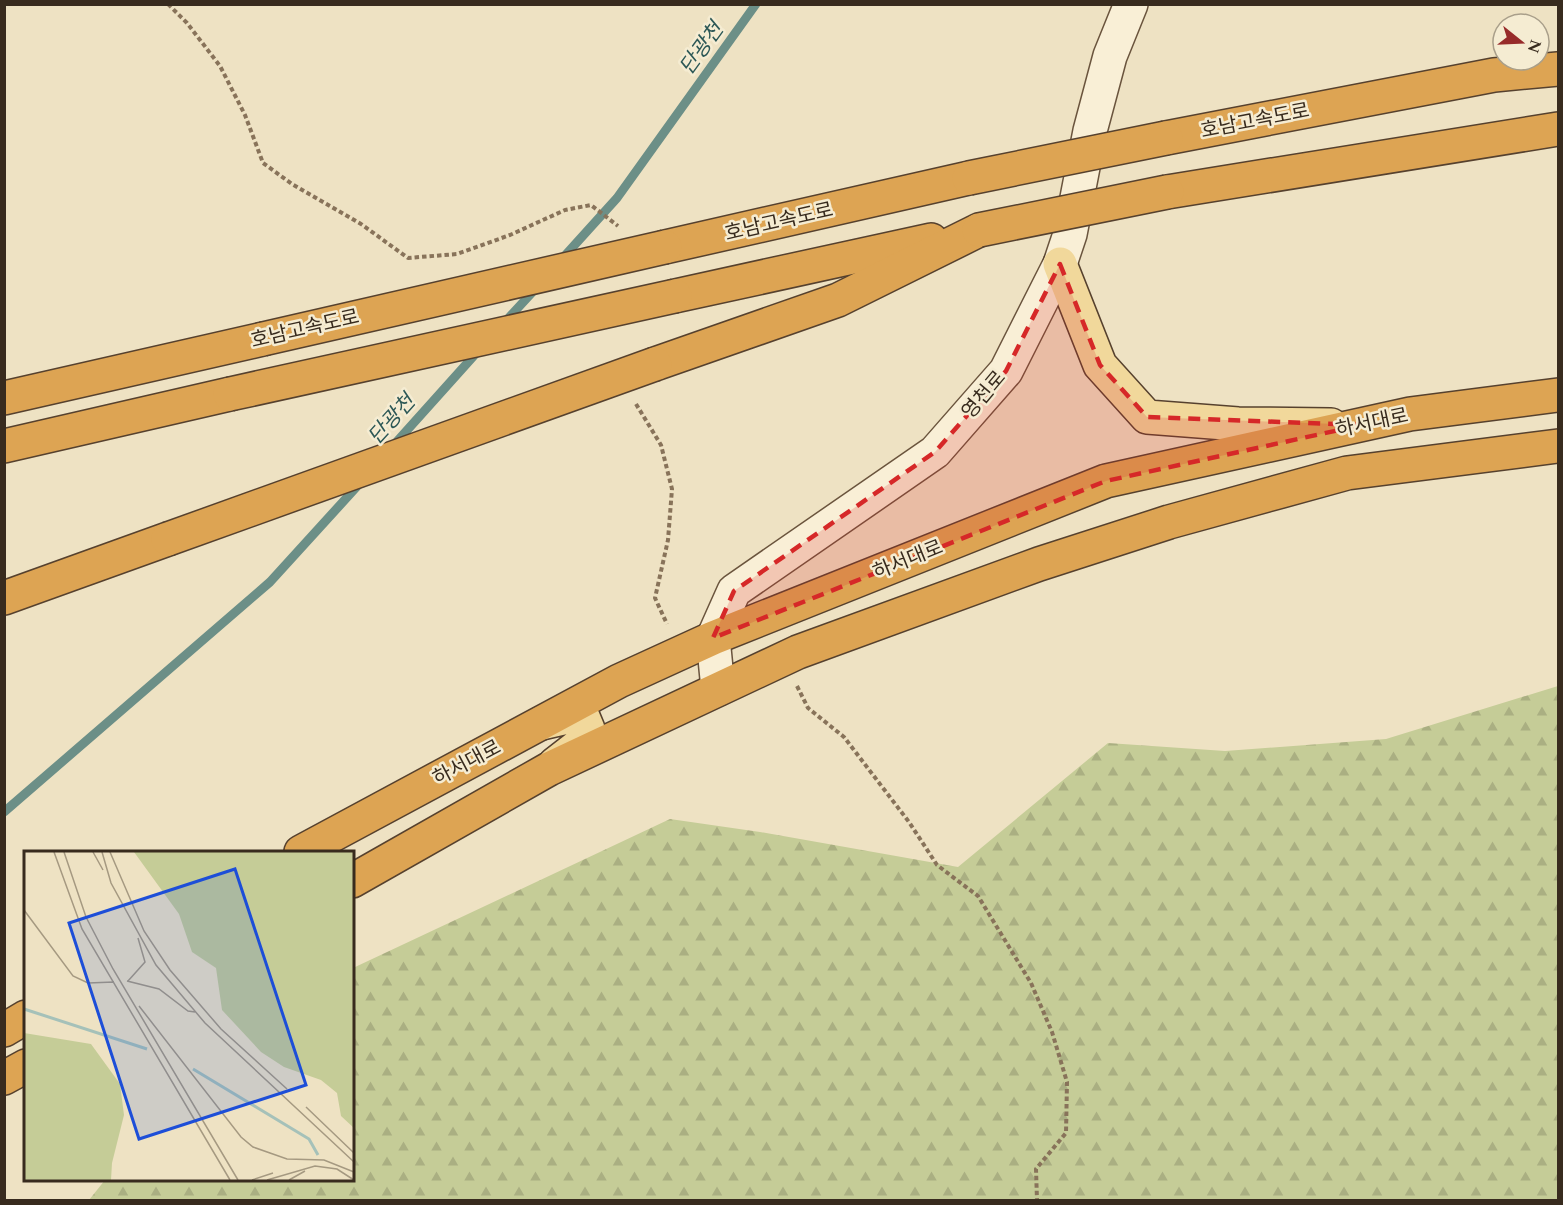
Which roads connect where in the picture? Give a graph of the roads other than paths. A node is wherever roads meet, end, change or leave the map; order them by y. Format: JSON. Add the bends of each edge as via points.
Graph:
{"nodes":[{"id":1,"x":1131,"y":4,"type":"edge"},
{"id":2,"x":1558,"y":69,"type":"edge"},
{"id":3,"x":1558,"y":129,"type":"edge"},
{"id":4,"x":979,"y":230,"type":"junction"},
{"id":5,"x":1060,"y":264,"type":"junction"},
{"id":6,"x":1558,"y":395,"type":"edge"},
{"id":7,"x":4,"y":398,"type":"edge"},
{"id":8,"x":1362,"y":425,"type":"junction"},
{"id":9,"x":4,"y":446,"type":"edge"},
{"id":10,"x":1558,"y":446,"type":"edge"},
{"id":11,"x":4,"y":598,"type":"edge"},
{"id":12,"x":713,"y":638,"type":"junction"},
{"id":13,"x":718,"y":690,"type":"junction"},
{"id":14,"x":541,"y":723,"type":"junction"},
{"id":15,"x":549,"y":769,"type":"junction"},
{"id":16,"x":303,"y":851,"type":"edge"},
{"id":17,"x":354,"y":880,"type":"edge"},
{"id":18,"x":24,"y":1018,"type":"edge"},
{"id":19,"x":4,"y":1030,"type":"edge"},
{"id":20,"x":24,"y":1067,"type":"edge"},
{"id":21,"x":4,"y":1078,"type":"edge"}],
"edges":[{"from":1,"to":5,"type":"street","name":"영천로","via":[[1110,56],[1089,131],[1070,234]]},
{"from":2,"to":7,"type":"highway","name":"호남고속도로","bridge":true,"via":[[1494,75],[969,178]]},
{"from":3,"to":4,"type":"highway","bridge":true,"via":[[1167,192]]},
{"from":4,"to":9,"type":"highway","bridge":true},
{"from":4,"to":11,"type":"highway","bridge":true,"via":[[838,300]]},
{"from":5,"to":8,"type":"main road","via":[[1100,365],[1147,417],[1238,424]]},
{"from":5,"to":12,"type":"street","name":"영천로","via":[[1006,370],[935,452],[734,591]]},
{"from":6,"to":8,"type":"highway","name":"하서대로","via":[[1410,414]]},
{"from":8,"to":12,"type":"highway","name":"하서대로","via":[[1106,481]]},
{"from":10,"to":13,"type":"highway","via":[[1336,476],[1169,522],[1039,564],[783,658]]},
{"from":12,"to":13,"type":"street","name":"영천로"},
{"from":12,"to":14,"type":"highway","name":"하서대로","via":[[619,681]]},
{"from":13,"to":15,"type":"highway"},
{"from":14,"to":15,"type":"main road","via":[[583,717],[588,729],[582,744]]},
{"from":14,"to":16,"type":"highway","name":"하서대로"},
{"from":15,"to":17,"type":"highway"},
{"from":18,"to":19,"type":"highway"},
{"from":20,"to":21,"type":"highway"}]}
